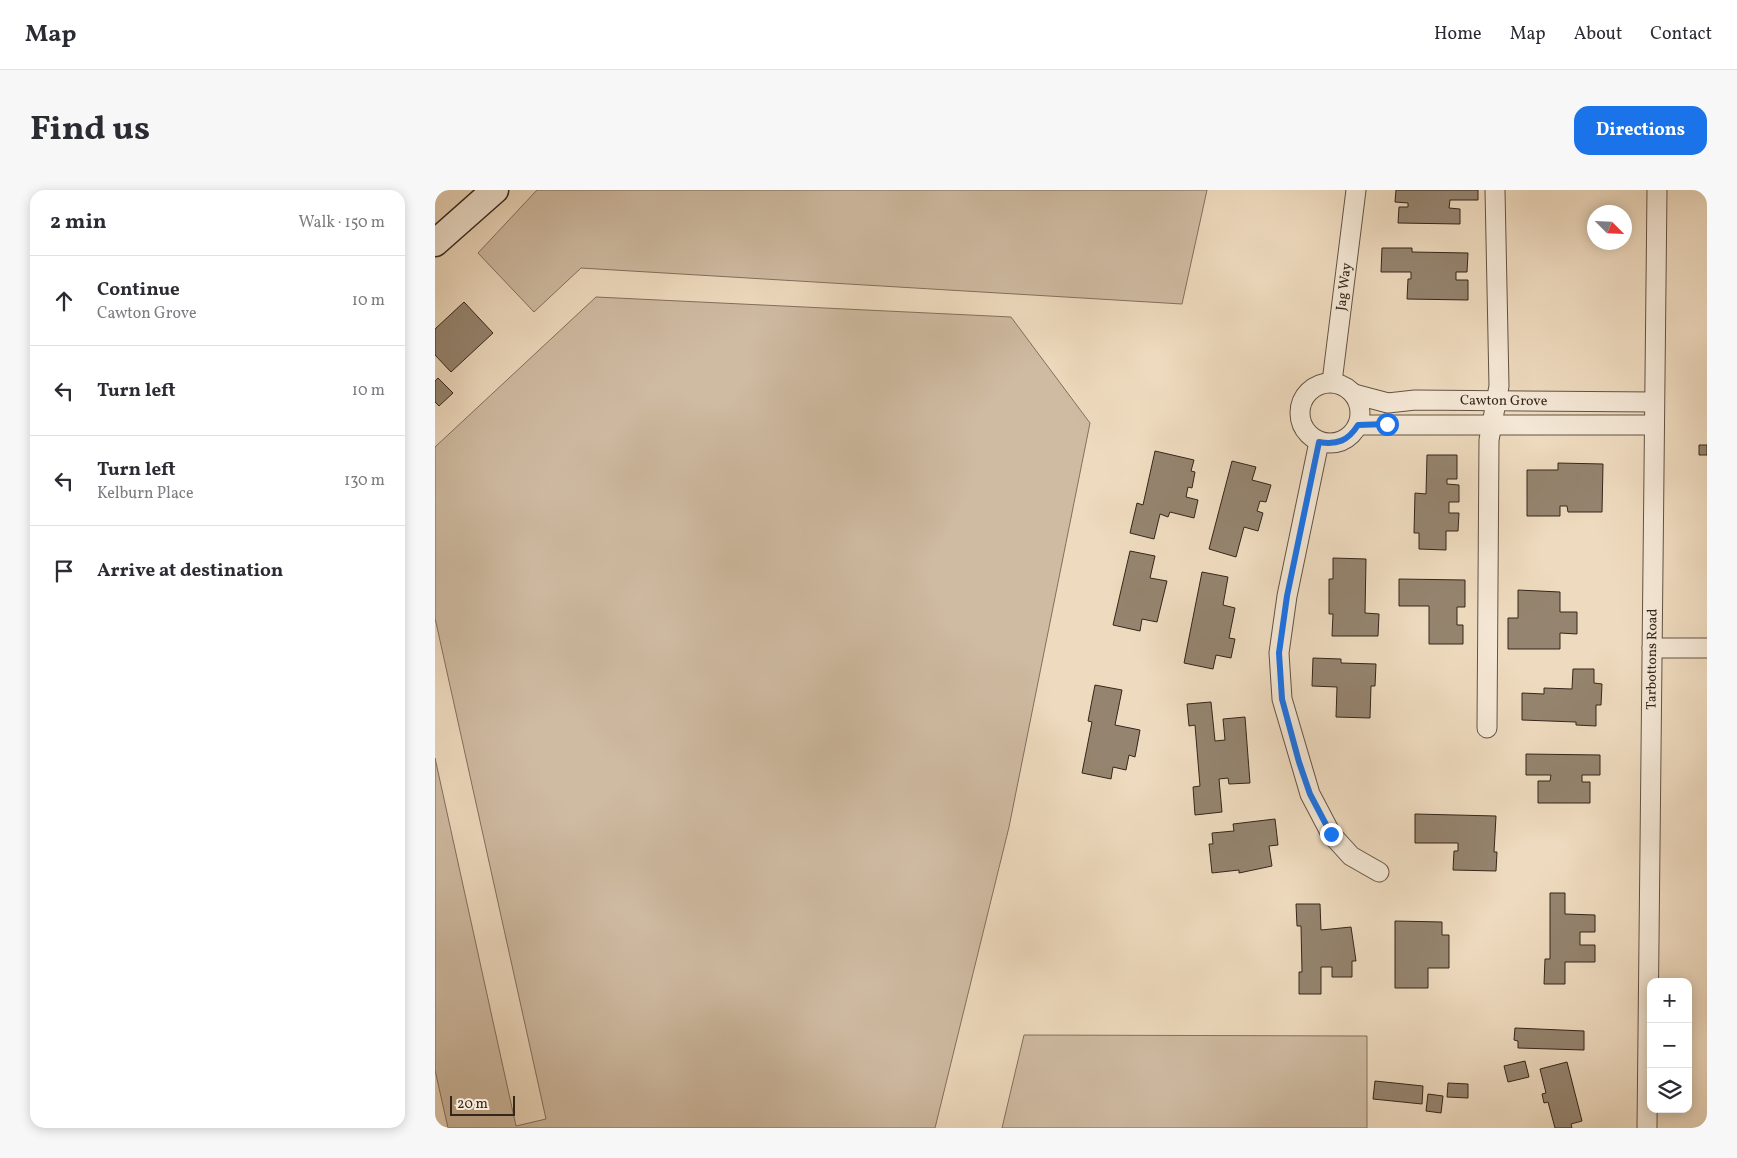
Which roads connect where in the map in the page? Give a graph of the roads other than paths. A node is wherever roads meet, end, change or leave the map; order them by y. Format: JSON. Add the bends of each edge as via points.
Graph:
{"nodes":[{"id":1,"x":495,"y":190,"type":"edge"},
{"id":2,"x":1356,"y":190,"type":"edge"},
{"id":3,"x":1495,"y":190,"type":"edge"},
{"id":4,"x":1657,"y":190,"type":"edge"},
{"id":5,"x":435,"y":243,"type":"edge"},
{"id":6,"x":1332,"y":382,"type":"junction"},
{"id":7,"x":1354,"y":394,"type":"junction"},
{"id":8,"x":1495,"y":402,"type":"junction"},
{"id":9,"x":1654,"y":402,"type":"junction"},
{"id":10,"x":1358,"y":425,"type":"junction"},
{"id":11,"x":1654,"y":425,"type":"junction"},
{"id":12,"x":1491,"y":426,"type":"junction"},
{"id":13,"x":1319,"y":442,"type":"junction"},
{"id":14,"x":1652,"y":648,"type":"junction"},
{"id":15,"x":1707,"y":648,"type":"edge"},
{"id":16,"x":1487,"y":728,"type":"dead end"},
{"id":17,"x":1379,"y":872,"type":"dead end"},
{"id":18,"x":1647,"y":1128,"type":"edge"}],
"edges":[{"from":1,"to":5,"type":"street"},
{"from":2,"to":6,"type":"street","name":"Jag Way"},
{"from":3,"to":8,"type":"street","via":[[1499,386]]},
{"from":4,"to":9,"type":"street","name":"Tarbottons Road"},
{"from":6,"to":7,"type":"street"},
{"from":6,"to":13,"type":"street","via":[[1318,385],[1306,393],[1299,406],[1303,427]]},
{"from":7,"to":8,"type":"street","name":"Cawton Grove","via":[[1388,404],[1415,400]]},
{"from":7,"to":10,"type":"street","via":[[1360,406]]},
{"from":8,"to":9,"type":"street","name":"Cawton Grove"},
{"from":8,"to":12,"type":"street"},
{"from":9,"to":11,"type":"street","name":"Tarbottons Road"},
{"from":10,"to":12,"type":"street","name":"Cawton Grove"},
{"from":10,"to":13,"type":"street","via":[[1342,442]]},
{"from":11,"to":12,"type":"street","name":"Cawton Grove"},
{"from":11,"to":14,"type":"street","name":"Tarbottons Road"},
{"from":12,"to":16,"type":"street"},
{"from":13,"to":17,"type":"street","via":[[1287,596],[1279,653],[1282,699],[1310,794],[1331,834],[1351,856]]},
{"from":14,"to":15,"type":"street"},
{"from":14,"to":18,"type":"street","name":"Tarbottons Road"}]}
